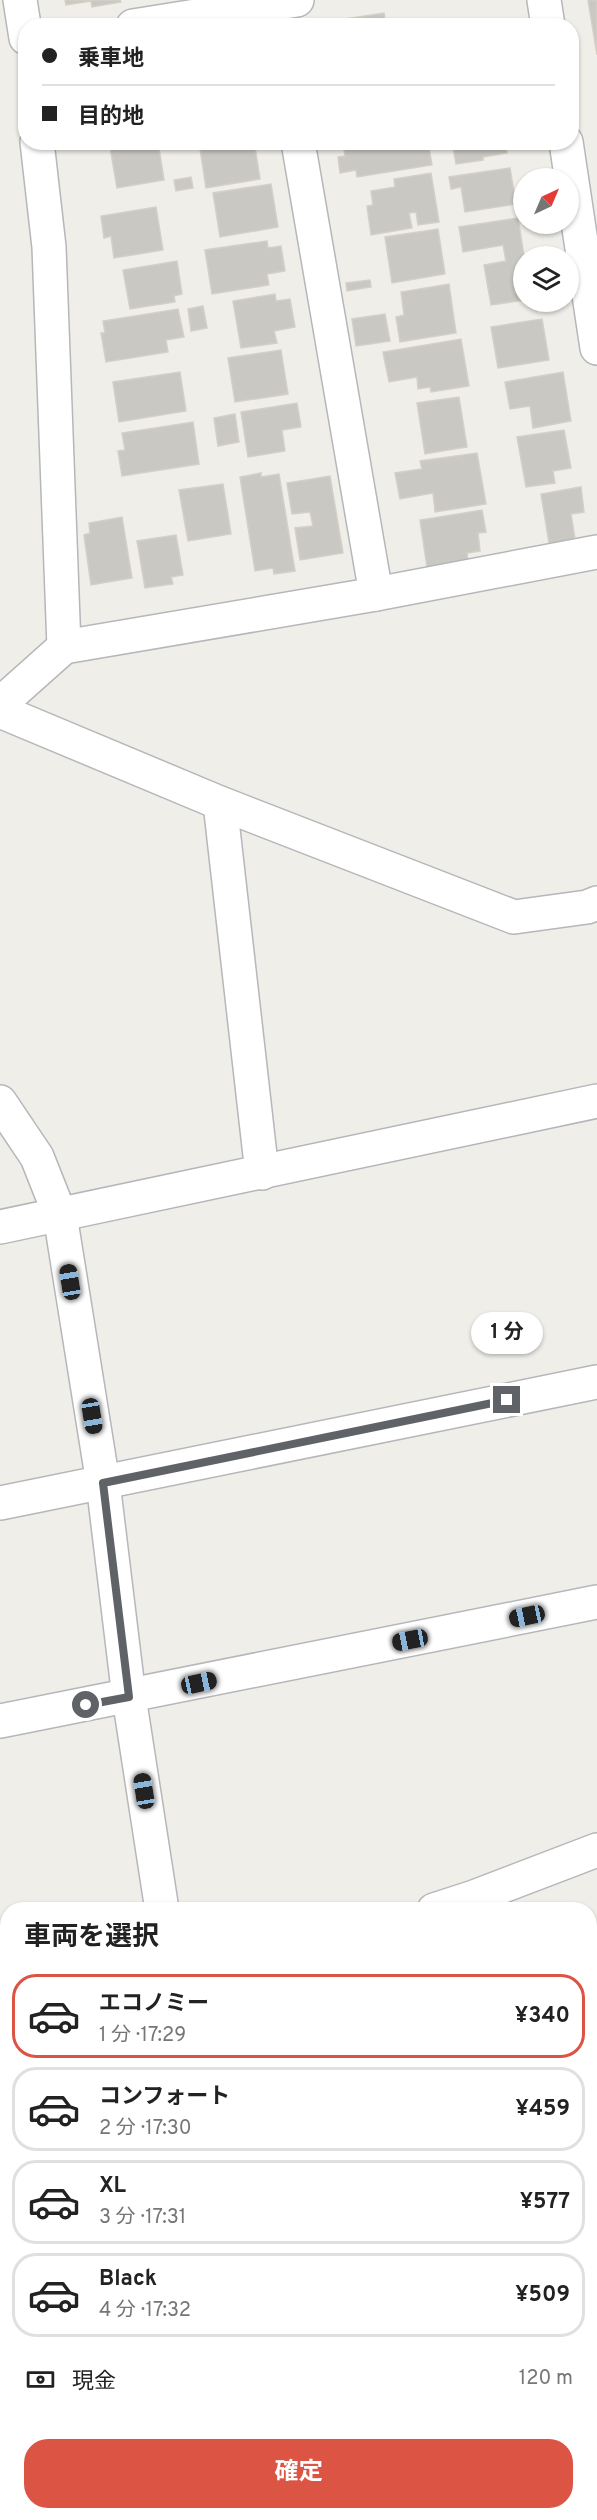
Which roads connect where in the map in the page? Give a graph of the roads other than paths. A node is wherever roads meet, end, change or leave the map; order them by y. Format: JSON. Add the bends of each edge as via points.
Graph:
{"nodes":[{"id":1,"x":20,"y":0,"type":"edge"},
{"id":2,"x":544,"y":0,"type":"edge"},
{"id":3,"x":281,"y":7,"type":"edge"},
{"id":4,"x":23,"y":18,"type":"edge"},
{"id":5,"x":195,"y":18,"type":"edge"},
{"id":6,"x":547,"y":18,"type":"edge"},
{"id":7,"x":18,"y":42,"type":"edge"},
{"id":8,"x":0,"y":45,"type":"edge"},
{"id":9,"x":38,"y":150,"type":"edge"},
{"id":10,"x":299,"y":150,"type":"edge"},
{"id":11,"x":567,"y":150,"type":"edge"},
{"id":12,"x":597,"y":348,"type":"edge"},
{"id":13,"x":597,"y":552,"type":"edge"},
{"id":14,"x":376,"y":594,"type":"junction"},
{"id":15,"x":64,"y":647,"type":"junction"},
{"id":16,"x":0,"y":704,"type":"edge"},
{"id":17,"x":0,"y":711,"type":"edge"},
{"id":18,"x":220,"y":803,"type":"junction"},
{"id":19,"x":597,"y":903,"type":"edge"},
{"id":20,"x":597,"y":1101,"type":"edge"},
{"id":21,"x":0,"y":1102,"type":"edge"},
{"id":22,"x":262,"y":1173,"type":"junction"},
{"id":23,"x":60,"y":1215,"type":"junction"},
{"id":24,"x":0,"y":1227,"type":"edge"},
{"id":25,"x":597,"y":1382,"type":"edge"},
{"id":26,"x":103,"y":1483,"type":"junction"},
{"id":27,"x":0,"y":1503,"type":"edge"},
{"id":28,"x":597,"y":1602,"type":"edge"},
{"id":29,"x":129,"y":1697,"type":"junction"},
{"id":30,"x":0,"y":1721,"type":"edge"},
{"id":31,"x":597,"y":1850,"type":"edge"},
{"id":32,"x":161,"y":1902,"type":"edge"},
{"id":33,"x":459,"y":1902,"type":"edge"}],
"edges":[{"from":1,"to":4,"type":"street"},
{"from":2,"to":6,"type":"street"},
{"from":3,"to":5,"type":"street"},
{"from":7,"to":8,"type":"street"},
{"from":9,"to":15,"type":"street","via":[[49,247]]},
{"from":10,"to":14,"type":"street"},
{"from":11,"to":12,"type":"street"},
{"from":13,"to":14,"type":"street"},
{"from":14,"to":15,"type":"street"},
{"from":15,"to":16,"type":"street"},
{"from":17,"to":18,"type":"street"},
{"from":18,"to":19,"type":"street","via":[[514,917]]},
{"from":18,"to":22,"type":"street"},
{"from":20,"to":22,"type":"street"},
{"from":21,"to":23,"type":"street","via":[[37,1156]]},
{"from":22,"to":23,"type":"street"},
{"from":23,"to":24,"type":"street"},
{"from":23,"to":26,"type":"street"},
{"from":25,"to":26,"type":"street"},
{"from":26,"to":27,"type":"street"},
{"from":26,"to":29,"type":"street"},
{"from":28,"to":29,"type":"street"},
{"from":29,"to":30,"type":"street"},
{"from":29,"to":32,"type":"street"},
{"from":31,"to":33,"type":"street"}]}
